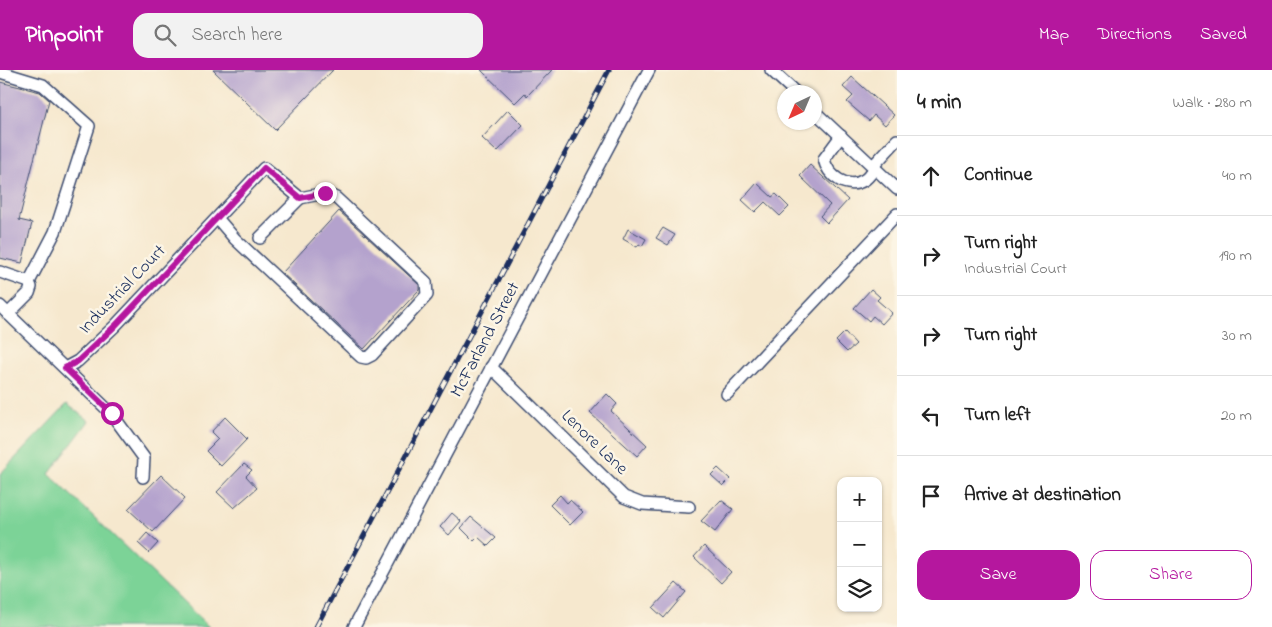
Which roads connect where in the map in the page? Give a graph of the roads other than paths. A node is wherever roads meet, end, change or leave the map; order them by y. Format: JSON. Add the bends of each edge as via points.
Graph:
{"nodes":[{"id":1,"x":649,"y":70,"type":"edge"},
{"id":2,"x":771,"y":70,"type":"edge"},
{"id":3,"x":0,"y":72,"type":"edge"},
{"id":4,"x":787,"y":85,"type":"edge"},
{"id":5,"x":822,"y":118,"type":"edge"},
{"id":6,"x":841,"y":136,"type":"junction"},
{"id":7,"x":897,"y":140,"type":"edge"},
{"id":8,"x":874,"y":167,"type":"junction"},
{"id":9,"x":897,"y":189,"type":"edge"},
{"id":10,"x":300,"y":198,"type":"junction"},
{"id":11,"x":897,"y":214,"type":"edge"},
{"id":12,"x":217,"y":218,"type":"junction"},
{"id":13,"x":260,"y":238,"type":"dead end"},
{"id":14,"x":0,"y":272,"type":"edge"},
{"id":15,"x":29,"y":282,"type":"junction"},
{"id":16,"x":4,"y":310,"type":"edge"},
{"id":17,"x":491,"y":367,"type":"junction"},
{"id":18,"x":65,"y":368,"type":"junction"},
{"id":19,"x":727,"y":394,"type":"dead end"},
{"id":20,"x":143,"y":477,"type":"dead end"},
{"id":21,"x":689,"y":507,"type":"dead end"},
{"id":22,"x":359,"y":625,"type":"edge"}],
"edges":[{"from":1,"to":17,"type":"street","name":"McFarland Street"},
{"from":2,"to":4,"type":"street"},
{"from":3,"to":15,"type":"street","via":[[43,85],[89,126],[55,232]]},
{"from":5,"to":6,"type":"street"},
{"from":6,"to":8,"type":"street"},
{"from":6,"to":8,"type":"street","via":[[824,159],[832,175],[856,184],[864,180]]},
{"from":7,"to":8,"type":"street"},
{"from":8,"to":9,"type":"street"},
{"from":10,"to":12,"type":"street","name":"Industrial Court","via":[[264,168]]},
{"from":10,"to":12,"type":"street","via":[[325,193],[336,198],[426,282],[427,295],[366,358],[361,357],[242,246]]},
{"from":10,"to":13,"type":"street"},
{"from":11,"to":19,"type":"street"},
{"from":12,"to":18,"type":"street","name":"Industrial Court","via":[[115,326],[78,361]]},
{"from":14,"to":15,"type":"street"},
{"from":15,"to":16,"type":"street","via":[[29,293]]},
{"from":16,"to":18,"type":"street"},
{"from":17,"to":21,"type":"street","name":"Lenore Lane","via":[[624,497],[642,504]]},
{"from":17,"to":22,"type":"street","name":"McFarland Street"},
{"from":18,"to":20,"type":"street","via":[[112,413],[144,458]]}]}
